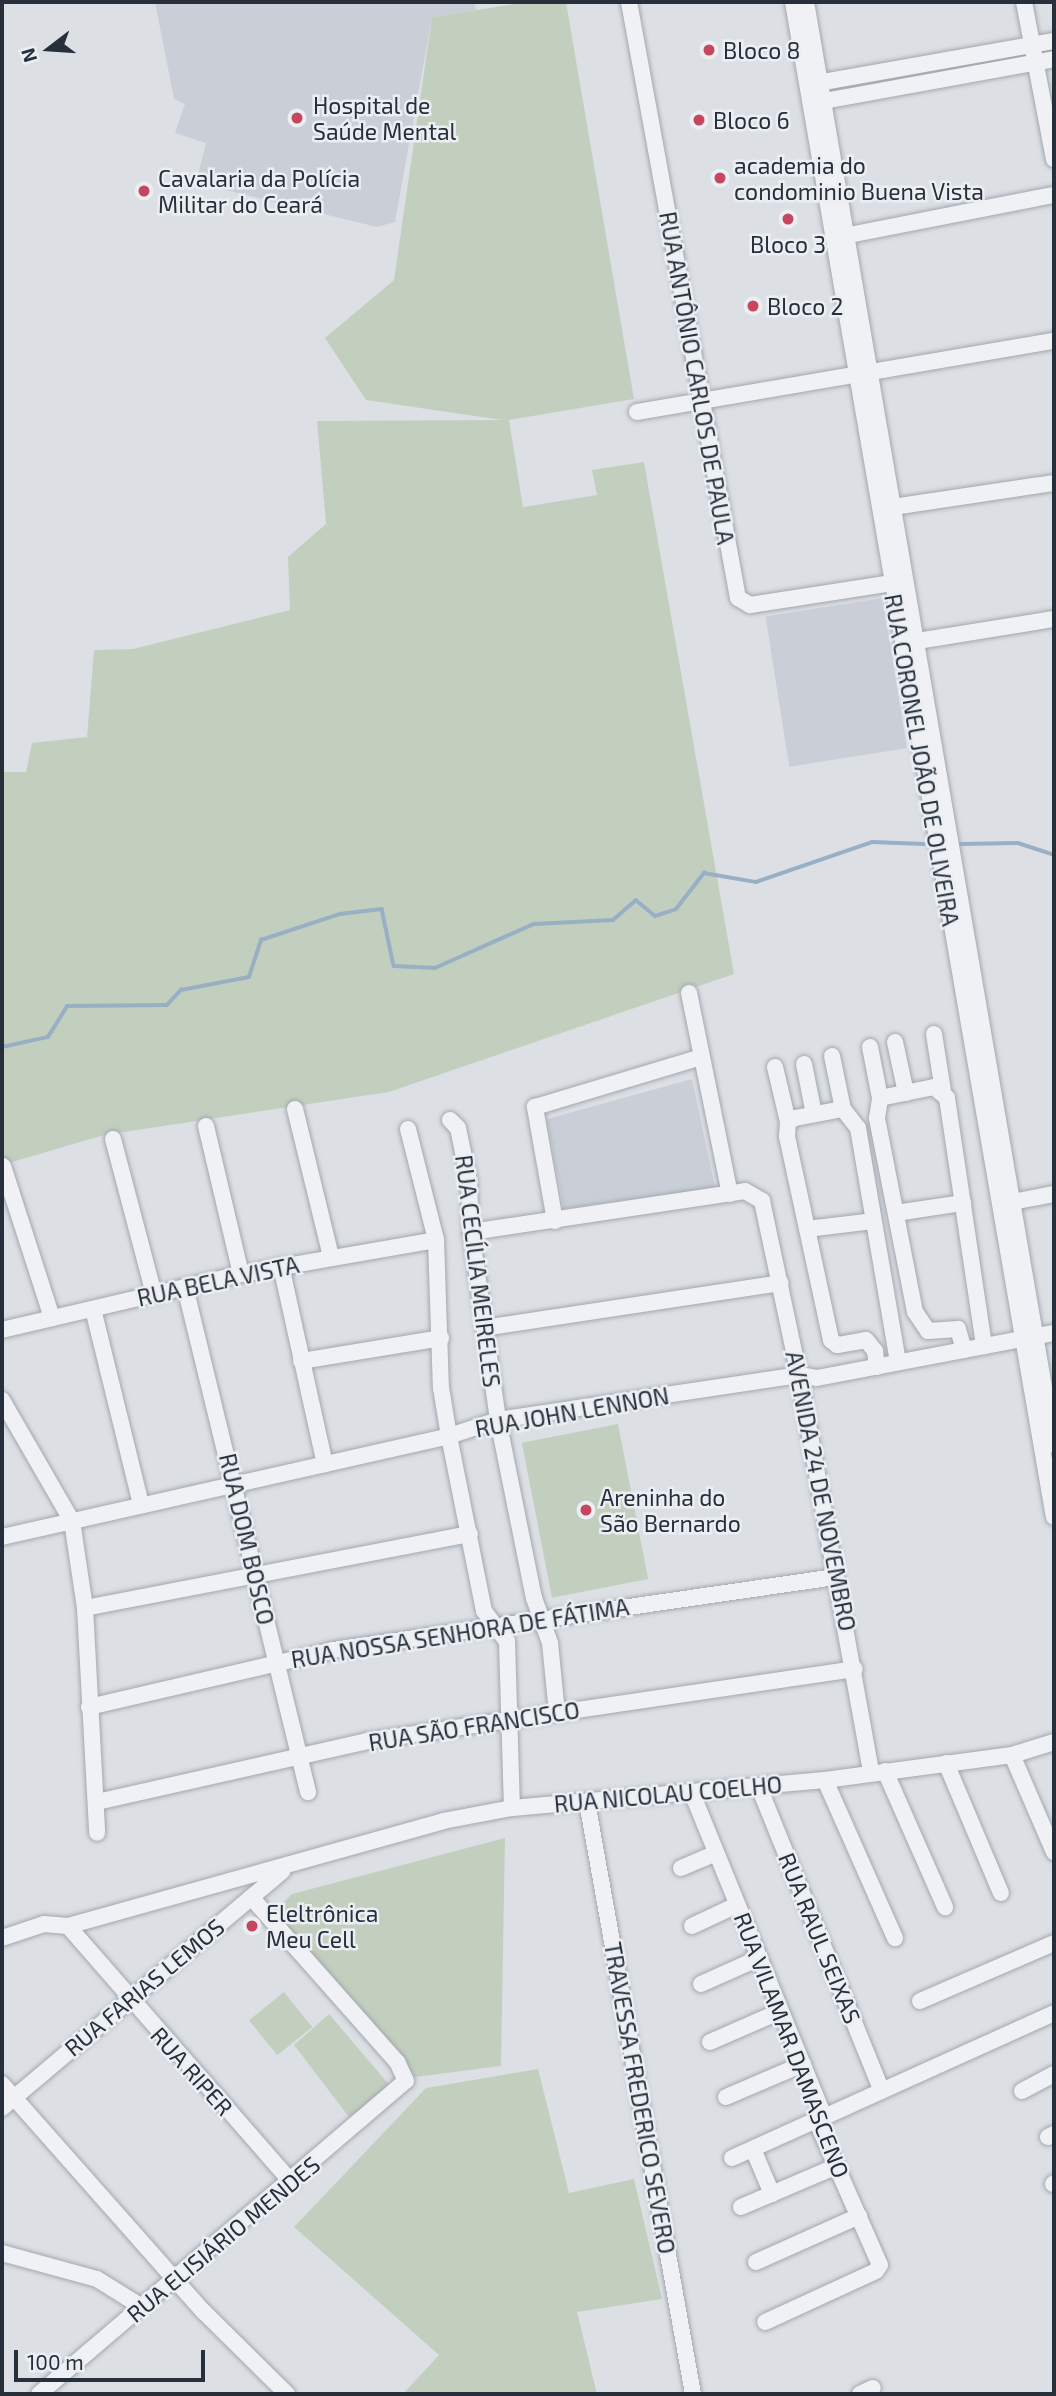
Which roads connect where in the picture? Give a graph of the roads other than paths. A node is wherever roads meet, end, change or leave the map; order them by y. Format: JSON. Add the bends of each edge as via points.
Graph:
{"nodes":[{"id":1,"x":629,"y":2,"type":"edge"},
{"id":2,"x":793,"y":2,"type":"edge"},
{"id":3,"x":806,"y":2,"type":"edge"},
{"id":4,"x":1024,"y":2,"type":"edge"},
{"id":5,"x":1054,"y":41,"type":"edge"},
{"id":6,"x":1031,"y":45,"type":"junction"},
{"id":7,"x":1054,"y":59,"type":"edge"},
{"id":8,"x":930,"y":60,"type":"junction"},
{"id":9,"x":1034,"y":62,"type":"junction"},
{"id":10,"x":932,"y":79,"type":"junction"},
{"id":11,"x":814,"y":84,"type":"junction"},
{"id":12,"x":817,"y":103,"type":"junction"},
{"id":13,"x":1054,"y":159,"type":"edge"},
{"id":14,"x":1054,"y":195,"type":"edge"},
{"id":15,"x":840,"y":237,"type":"junction"},
{"id":16,"x":1054,"y":341,"type":"edge"},
{"id":17,"x":863,"y":373,"type":"junction"},
{"id":18,"x":701,"y":401,"type":"junction"},
{"id":19,"x":637,"y":412,"type":"dead end"},
{"id":20,"x":1054,"y":482,"type":"edge"},
{"id":21,"x":893,"y":507,"type":"junction"},
{"id":22,"x":892,"y":583,"type":"junction"},
{"id":23,"x":1054,"y":619,"type":"edge"},
{"id":24,"x":909,"y":643,"type":"junction"},
{"id":25,"x":689,"y":993,"type":"dead end"},
{"id":26,"x":933,"y":1034,"type":"dead end"},
{"id":27,"x":895,"y":1042,"type":"dead end"},
{"id":28,"x":870,"y":1047,"type":"dead end"},
{"id":29,"x":832,"y":1056,"type":"dead end"},
{"id":30,"x":702,"y":1057,"type":"junction"},
{"id":31,"x":804,"y":1064,"type":"dead end"},
{"id":32,"x":775,"y":1067,"type":"dead end"},
{"id":33,"x":943,"y":1091,"type":"junction"},
{"id":34,"x":906,"y":1093,"type":"junction"},
{"id":35,"x":880,"y":1098,"type":"junction"},
{"id":36,"x":295,"y":1109,"type":"dead end"},
{"id":37,"x":843,"y":1109,"type":"junction"},
{"id":38,"x":814,"y":1114,"type":"junction"},
{"id":39,"x":450,"y":1120,"type":"dead end"},
{"id":40,"x":788,"y":1122,"type":"junction"},
{"id":41,"x":206,"y":1126,"type":"dead end"},
{"id":42,"x":408,"y":1129,"type":"dead end"},
{"id":43,"x":113,"y":1139,"type":"dead end"},
{"id":44,"x":3,"y":1167,"type":"edge"},
{"id":45,"x":730,"y":1194,"type":"junction"},
{"id":46,"x":1054,"y":1194,"type":"edge"},
{"id":47,"x":1012,"y":1202,"type":"junction"},
{"id":48,"x":963,"y":1203,"type":"junction"},
{"id":49,"x":896,"y":1213,"type":"junction"},
{"id":50,"x":555,"y":1221,"type":"junction"},
{"id":51,"x":873,"y":1221,"type":"junction"},
{"id":52,"x":807,"y":1230,"type":"junction"},
{"id":53,"x":471,"y":1232,"type":"junction"},
{"id":54,"x":436,"y":1240,"type":"junction"},
{"id":55,"x":331,"y":1257,"type":"junction"},
{"id":56,"x":281,"y":1266,"type":"junction"},
{"id":57,"x":241,"y":1274,"type":"junction"},
{"id":58,"x":781,"y":1283,"type":"junction"},
{"id":59,"x":185,"y":1287,"type":"junction"},
{"id":60,"x":154,"y":1294,"type":"junction"},
{"id":61,"x":93,"y":1309,"type":"junction"},
{"id":62,"x":52,"y":1318,"type":"junction"},
{"id":63,"x":484,"y":1328,"type":"junction"},
{"id":64,"x":2,"y":1330,"type":"edge"},
{"id":65,"x":1054,"y":1333,"type":"edge"},
{"id":66,"x":1029,"y":1337,"type":"junction"},
{"id":67,"x":441,"y":1338,"type":"junction"},
{"id":68,"x":984,"y":1346,"type":"junction"},
{"id":69,"x":964,"y":1350,"type":"junction"},
{"id":70,"x":301,"y":1361,"type":"junction"},
{"id":71,"x":898,"y":1362,"type":"junction"},
{"id":72,"x":877,"y":1367,"type":"junction"},
{"id":73,"x":799,"y":1375,"type":"junction"},
{"id":74,"x":2,"y":1400,"type":"edge"},
{"id":75,"x":498,"y":1420,"type":"junction"},
{"id":76,"x":449,"y":1436,"type":"junction"},
{"id":77,"x":1054,"y":1445,"type":"edge"},
{"id":78,"x":325,"y":1464,"type":"junction"},
{"id":79,"x":1050,"y":1473,"type":"edge"},
{"id":80,"x":233,"y":1482,"type":"junction"},
{"id":81,"x":1052,"y":1492,"type":"edge"},
{"id":82,"x":141,"y":1505,"type":"junction"},
{"id":83,"x":1054,"y":1517,"type":"edge"},
{"id":84,"x":72,"y":1521,"type":"junction"},
{"id":85,"x":470,"y":1534,"type":"junction"},
{"id":86,"x":2,"y":1537,"type":"edge"},
{"id":87,"x":254,"y":1572,"type":"junction"},
{"id":88,"x":835,"y":1577,"type":"junction"},
{"id":89,"x":85,"y":1608,"type":"junction"},
{"id":90,"x":544,"y":1619,"type":"junction"},
{"id":91,"x":494,"y":1627,"type":"junction"},
{"id":92,"x":276,"y":1662,"type":"junction"},
{"id":93,"x":855,"y":1669,"type":"junction"},
{"id":94,"x":89,"y":1707,"type":"junction"},
{"id":95,"x":557,"y":1713,"type":"junction"},
{"id":96,"x":510,"y":1720,"type":"junction"},
{"id":97,"x":1054,"y":1742,"type":"edge"},
{"id":98,"x":300,"y":1755,"type":"junction"},
{"id":99,"x":1012,"y":1755,"type":"junction"},
{"id":100,"x":946,"y":1763,"type":"junction"},
{"id":101,"x":878,"y":1771,"type":"junction"},
{"id":102,"x":825,"y":1780,"type":"junction"},
{"id":103,"x":760,"y":1787,"type":"junction"},
{"id":104,"x":307,"y":1792,"type":"dead end"},
{"id":105,"x":692,"y":1793,"type":"junction"},
{"id":106,"x":97,"y":1802,"type":"junction"},
{"id":107,"x":587,"y":1802,"type":"junction"},
{"id":108,"x":512,"y":1808,"type":"junction"},
{"id":109,"x":97,"y":1833,"type":"dead end"},
{"id":110,"x":1054,"y":1852,"type":"edge"},
{"id":111,"x":716,"y":1853,"type":"junction"},
{"id":112,"x":287,"y":1867,"type":"junction"},
{"id":113,"x":681,"y":1868,"type":"dead end"},
{"id":114,"x":1001,"y":1893,"type":"dead end"},
{"id":115,"x":251,"y":1897,"type":"junction"},
{"id":116,"x":737,"y":1905,"type":"junction"},
{"id":117,"x":945,"y":1907,"type":"dead end"},
{"id":118,"x":68,"y":1926,"type":"junction"},
{"id":119,"x":692,"y":1926,"type":"dead end"},
{"id":120,"x":2,"y":1938,"type":"edge"},
{"id":121,"x":895,"y":1938,"type":"dead end"},
{"id":122,"x":1054,"y":1943,"type":"edge"},
{"id":123,"x":759,"y":1958,"type":"junction"},
{"id":124,"x":701,"y":1984,"type":"dead end"},
{"id":125,"x":128,"y":1998,"type":"junction"},
{"id":126,"x":920,"y":2001,"type":"dead end"},
{"id":127,"x":781,"y":2011,"type":"junction"},
{"id":128,"x":1054,"y":2013,"type":"edge"},
{"id":129,"x":710,"y":2042,"type":"dead end"},
{"id":130,"x":803,"y":2064,"type":"junction"},
{"id":131,"x":1054,"y":2074,"type":"edge"},
{"id":132,"x":2,"y":2084,"type":"edge"},
{"id":133,"x":881,"y":2089,"type":"junction"},
{"id":134,"x":1022,"y":2091,"type":"dead end"},
{"id":135,"x":726,"y":2097,"type":"dead end"},
{"id":136,"x":8,"y":2103,"type":"edge"},
{"id":137,"x":820,"y":2119,"type":"junction"},
{"id":138,"x":753,"y":2149,"type":"junction"},
{"id":139,"x":732,"y":2158,"type":"dead end"},
{"id":140,"x":837,"y":2166,"type":"junction"},
{"id":141,"x":291,"y":2182,"type":"junction"},
{"id":142,"x":772,"y":2194,"type":"junction"},
{"id":143,"x":741,"y":2207,"type":"dead end"},
{"id":144,"x":859,"y":2216,"type":"junction"},
{"id":145,"x":2,"y":2253,"type":"edge"},
{"id":146,"x":756,"y":2262,"type":"dead end"},
{"id":147,"x":174,"y":2279,"type":"junction"},
{"id":148,"x":142,"y":2307,"type":"junction"},
{"id":149,"x":765,"y":2322,"type":"dead end"},
{"id":150,"x":39,"y":2394,"type":"edge"},
{"id":151,"x":287,"y":2394,"type":"edge"},
{"id":152,"x":693,"y":2394,"type":"edge"}],
"edges":[{"from":1,"to":18,"type":"street","name":"RUA ANTÔNIO CARLOS DE PAULA"},
{"from":2,"to":11,"type":"street","name":"RUA CORONEL JOÃO DE OLIVEIRA"},
{"from":3,"to":11,"type":"street","name":"RUA CORONEL JOÃO DE OLIVEIRA"},
{"from":4,"to":6,"type":"street"},
{"from":5,"to":6,"type":"street"},
{"from":6,"to":8,"type":"street"},
{"from":6,"to":9,"type":"street"},
{"from":7,"to":9,"type":"street"},
{"from":8,"to":10,"type":"street"},
{"from":8,"to":11,"type":"street"},
{"from":9,"to":10,"type":"street"},
{"from":9,"to":13,"type":"street"},
{"from":10,"to":12,"type":"street"},
{"from":11,"to":12,"type":"street","name":"RUA CORONEL JOÃO DE OLIVEIRA"},
{"from":12,"to":15,"type":"street","name":"RUA CORONEL JOÃO DE OLIVEIRA"},
{"from":14,"to":15,"type":"street"},
{"from":15,"to":17,"type":"street","name":"RUA CORONEL JOÃO DE OLIVEIRA"},
{"from":16,"to":17,"type":"street"},
{"from":17,"to":18,"type":"street"},
{"from":17,"to":21,"type":"street","name":"RUA CORONEL JOÃO DE OLIVEIRA"},
{"from":17,"to":22,"type":"street","name":"RUA CORONEL JOÃO DE OLIVEIRA"},
{"from":18,"to":19,"type":"street"},
{"from":18,"to":22,"type":"street","name":"RUA ANTÔNIO CARLOS DE PAULA","via":[[737,598],[742,603]]},
{"from":20,"to":21,"type":"street"},
{"from":21,"to":24,"type":"street","name":"RUA CORONEL JOÃO DE OLIVEIRA"},
{"from":22,"to":24,"type":"street","name":"RUA CORONEL JOÃO DE OLIVEIRA"},
{"from":23,"to":24,"type":"street"},
{"from":24,"to":47,"type":"street","name":"RUA CORONEL JOÃO DE OLIVEIRA"},
{"from":24,"to":66,"type":"street","name":"RUA CORONEL JOÃO DE OLIVEIRA"},
{"from":25,"to":30,"type":"street"},
{"from":26,"to":33,"type":"street"},
{"from":27,"to":34,"type":"street"},
{"from":28,"to":35,"type":"street"},
{"from":29,"to":37,"type":"street"},
{"from":30,"to":45,"type":"street"},
{"from":30,"to":50,"type":"street","via":[[535,1107]]},
{"from":31,"to":38,"type":"street"},
{"from":32,"to":40,"type":"street"},
{"from":33,"to":34,"type":"street","via":[[934,1087]]},
{"from":33,"to":48,"type":"street"},
{"from":34,"to":35,"type":"street"},
{"from":35,"to":49,"type":"street","via":[[877,1118]]},
{"from":36,"to":55,"type":"street"},
{"from":37,"to":38,"type":"street"},
{"from":37,"to":51,"type":"street","via":[[858,1128]]},
{"from":38,"to":40,"type":"street"},
{"from":39,"to":53,"type":"street","name":"RUA CECÍLIA MEIRELES","via":[[458,1128],[469,1181]]},
{"from":40,"to":52,"type":"street"},
{"from":41,"to":57,"type":"street"},
{"from":42,"to":54,"type":"street","name":"RUA CECÍLIA MEIRELES"},
{"from":43,"to":60,"type":"street"},
{"from":44,"to":62,"type":"street"},
{"from":45,"to":50,"type":"street"},
{"from":45,"to":58,"type":"street","name":"AVENIDA 24 DE NOVEMBRO","via":[[751,1192],[766,1212]]},
{"from":46,"to":47,"type":"street"},
{"from":47,"to":66,"type":"street","name":"RUA CORONEL JOÃO DE OLIVEIRA"},
{"from":48,"to":49,"type":"street"},
{"from":48,"to":68,"type":"street"},
{"from":49,"to":69,"type":"street","via":[[915,1312],[928,1331],[958,1329]]},
{"from":50,"to":53,"type":"street"},
{"from":51,"to":52,"type":"street"},
{"from":51,"to":71,"type":"street"},
{"from":52,"to":72,"type":"street","via":[[831,1340],[837,1345],[866,1339],[875,1350]]},
{"from":53,"to":63,"type":"street","name":"RUA CECÍLIA MEIRELES"},
{"from":54,"to":55,"type":"street","name":"RUA BELA VISTA"},
{"from":54,"to":67,"type":"street","name":"RUA CECÍLIA MEIRELES"},
{"from":55,"to":56,"type":"street","name":"RUA BELA VISTA"},
{"from":56,"to":57,"type":"street","name":"RUA BELA VISTA"},
{"from":56,"to":70,"type":"street"},
{"from":57,"to":59,"type":"street","name":"RUA BELA VISTA"},
{"from":58,"to":63,"type":"street"},
{"from":58,"to":73,"type":"street","name":"AVENIDA 24 DE NOVEMBRO"},
{"from":59,"to":60,"type":"street","name":"RUA BELA VISTA"},
{"from":59,"to":80,"type":"street","name":"RUA DOM BOSCO"},
{"from":60,"to":61,"type":"street","name":"RUA BELA VISTA"},
{"from":61,"to":62,"type":"street","name":"RUA BELA VISTA"},
{"from":61,"to":82,"type":"street"},
{"from":62,"to":64,"type":"street","name":"RUA BELA VISTA"},
{"from":63,"to":75,"type":"street","name":"RUA CECÍLIA MEIRELES"},
{"from":65,"to":66,"type":"street","name":"RUA JOHN LENNON"},
{"from":66,"to":68,"type":"street","name":"RUA JOHN LENNON"},
{"from":66,"to":77,"type":"street","name":"RUA CORONEL JOÃO DE OLIVEIRA"},
{"from":66,"to":79,"type":"street","name":"RUA CORONEL JOÃO DE OLIVEIRA"},
{"from":67,"to":70,"type":"street"},
{"from":67,"to":76,"type":"street","name":"RUA CECÍLIA MEIRELES","via":[[441,1388]]},
{"from":68,"to":69,"type":"street","name":"RUA JOHN LENNON"},
{"from":69,"to":71,"type":"street","name":"RUA JOHN LENNON"},
{"from":70,"to":78,"type":"street"},
{"from":71,"to":72,"type":"street","name":"RUA JOHN LENNON"},
{"from":72,"to":73,"type":"street","name":"RUA JOHN LENNON","via":[[817,1378]]},
{"from":73,"to":75,"type":"street","name":"RUA JOHN LENNON"},
{"from":73,"to":88,"type":"street","name":"AVENIDA 24 DE NOVEMBRO"},
{"from":74,"to":84,"type":"street"},
{"from":75,"to":76,"type":"street","name":"RUA JOHN LENNON"},
{"from":75,"to":90,"type":"street","name":"RUA CECÍLIA MEIRELES","via":[[534,1598]]},
{"from":76,"to":78,"type":"street","name":"RUA JOHN LENNON"},
{"from":76,"to":85,"type":"street","name":"RUA CECÍLIA MEIRELES"},
{"from":78,"to":80,"type":"street","name":"RUA JOHN LENNON"},
{"from":79,"to":81,"type":"street","name":"RUA CORONEL JOÃO DE OLIVEIRA"},
{"from":80,"to":82,"type":"street","name":"RUA JOHN LENNON"},
{"from":80,"to":87,"type":"street","name":"RUA DOM BOSCO"},
{"from":81,"to":83,"type":"street","name":"RUA CORONEL JOÃO DE OLIVEIRA"},
{"from":82,"to":84,"type":"street","name":"RUA JOHN LENNON"},
{"from":84,"to":86,"type":"street","name":"RUA JOHN LENNON"},
{"from":84,"to":89,"type":"street"},
{"from":85,"to":87,"type":"street"},
{"from":85,"to":91,"type":"street","name":"RUA CECÍLIA MEIRELES","via":[[484,1611]]},
{"from":87,"to":89,"type":"street"},
{"from":87,"to":92,"type":"street","name":"RUA DOM BOSCO"},
{"from":88,"to":90,"type":"street","name":"RUA NOSSA SENHORA DE FÁTIMA"},
{"from":88,"to":93,"type":"street","name":"AVENIDA 24 DE NOVEMBRO"},
{"from":89,"to":94,"type":"street"},
{"from":90,"to":91,"type":"street","name":"RUA NOSSA SENHORA DE FÁTIMA"},
{"from":90,"to":95,"type":"street","name":"RUA CECÍLIA MEIRELES"},
{"from":91,"to":92,"type":"street","name":"RUA NOSSA SENHORA DE FÁTIMA"},
{"from":91,"to":96,"type":"street","name":"RUA CECÍLIA MEIRELES","via":[[507,1641]]},
{"from":92,"to":94,"type":"street","name":"RUA NOSSA SENHORA DE FÁTIMA"},
{"from":92,"to":98,"type":"street","name":"RUA DOM BOSCO"},
{"from":93,"to":95,"type":"street","name":"RUA SÃO FRANCISCO"},
{"from":93,"to":101,"type":"street","name":"AVENIDA 24 DE NOVEMBRO"},
{"from":94,"to":106,"type":"street"},
{"from":95,"to":96,"type":"street","name":"RUA SÃO FRANCISCO"},
{"from":96,"to":98,"type":"street","name":"RUA SÃO FRANCISCO"},
{"from":96,"to":108,"type":"street","name":"RUA CECÍLIA MEIRELES"},
{"from":97,"to":99,"type":"street","name":"RUA NICOLAU COELHO"},
{"from":98,"to":104,"type":"street","name":"RUA DOM BOSCO"},
{"from":98,"to":106,"type":"street","name":"RUA SÃO FRANCISCO"},
{"from":99,"to":100,"type":"street","name":"RUA NICOLAU COELHO"},
{"from":99,"to":110,"type":"street"},
{"from":100,"to":101,"type":"street","name":"RUA NICOLAU COELHO"},
{"from":100,"to":114,"type":"street"},
{"from":101,"to":102,"type":"street","name":"RUA NICOLAU COELHO"},
{"from":101,"to":117,"type":"street","name":"AVENIDA 24 DE NOVEMBRO"},
{"from":102,"to":103,"type":"street","name":"RUA NICOLAU COELHO"},
{"from":102,"to":121,"type":"street"},
{"from":103,"to":105,"type":"street","name":"RUA NICOLAU COELHO"},
{"from":103,"to":133,"type":"street","name":"RUA RAUL SEIXAS"},
{"from":105,"to":107,"type":"street","name":"RUA NICOLAU COELHO"},
{"from":105,"to":111,"type":"street","name":"RUA VILAMAR DAMASCENO"},
{"from":106,"to":109,"type":"street"},
{"from":107,"to":108,"type":"street","name":"RUA NICOLAU COELHO"},
{"from":107,"to":152,"type":"street","name":"TRAVESSA FREDERICO SEVERO"},
{"from":108,"to":112,"type":"street","name":"RUA NICOLAU COELHO","via":[[443,1821]]},
{"from":111,"to":113,"type":"street"},
{"from":111,"to":116,"type":"street","name":"RUA VILAMAR DAMASCENO"},
{"from":112,"to":115,"type":"street","name":"RUA FARIAS LEMOS"},
{"from":112,"to":118,"type":"street","name":"RUA NICOLAU COELHO"},
{"from":115,"to":125,"type":"street","name":"RUA FARIAS LEMOS"},
{"from":115,"to":141,"type":"street","name":"RUA ELISIÁRIO MENDES","via":[[397,2062],[406,2081]]},
{"from":116,"to":119,"type":"street"},
{"from":116,"to":123,"type":"street","name":"RUA VILAMAR DAMASCENO"},
{"from":118,"to":120,"type":"street","name":"RUA NICOLAU COELHO","via":[[44,1923]]},
{"from":118,"to":125,"type":"street","name":"RUA RIPER"},
{"from":122,"to":126,"type":"street"},
{"from":123,"to":124,"type":"street"},
{"from":123,"to":127,"type":"street","name":"RUA VILAMAR DAMASCENO"},
{"from":125,"to":136,"type":"street","name":"RUA FARIAS LEMOS"},
{"from":125,"to":141,"type":"street","name":"RUA RIPER"},
{"from":127,"to":129,"type":"street"},
{"from":127,"to":130,"type":"street","name":"RUA VILAMAR DAMASCENO"},
{"from":128,"to":133,"type":"street"},
{"from":130,"to":135,"type":"street"},
{"from":130,"to":137,"type":"street","name":"RUA VILAMAR DAMASCENO"},
{"from":131,"to":134,"type":"street"},
{"from":132,"to":136,"type":"street"},
{"from":133,"to":137,"type":"street"},
{"from":136,"to":147,"type":"street"},
{"from":137,"to":138,"type":"street"},
{"from":137,"to":140,"type":"street","name":"RUA VILAMAR DAMASCENO"},
{"from":138,"to":139,"type":"street"},
{"from":138,"to":142,"type":"street"},
{"from":140,"to":142,"type":"street"},
{"from":140,"to":144,"type":"street","name":"RUA VILAMAR DAMASCENO"},
{"from":141,"to":147,"type":"street","name":"RUA ELISIÁRIO MENDES"},
{"from":142,"to":143,"type":"street"},
{"from":144,"to":146,"type":"street"},
{"from":144,"to":149,"type":"street","name":"RUA VILAMAR DAMASCENO","via":[[880,2267]]},
{"from":145,"to":148,"type":"street","via":[[97,2279]]},
{"from":147,"to":148,"type":"street","name":"RUA ELISIÁRIO MENDES"},
{"from":147,"to":151,"type":"street"},
{"from":148,"to":150,"type":"street","name":"RUA ELISIÁRIO MENDES"}]}
